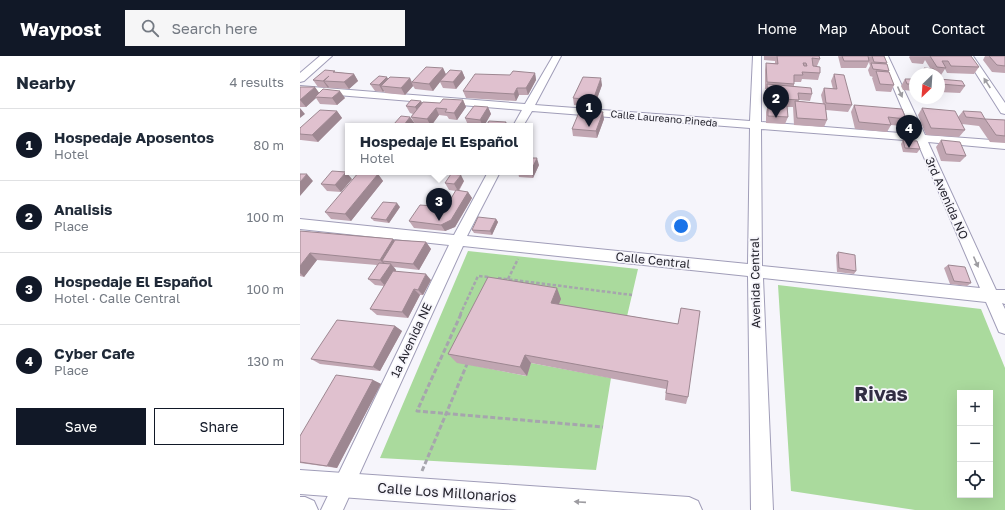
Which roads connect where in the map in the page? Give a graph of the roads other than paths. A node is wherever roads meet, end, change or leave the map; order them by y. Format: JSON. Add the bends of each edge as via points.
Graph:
{"nodes":[{"id":1,"x":327,"y":56,"type":"edge"},
{"id":2,"x":557,"y":56,"type":"edge"},
{"id":3,"x":757,"y":56,"type":"edge"},
{"id":4,"x":884,"y":56,"type":"edge"},
{"id":5,"x":969,"y":56,"type":"edge"},
{"id":6,"x":300,"y":79,"type":"edge"},
{"id":7,"x":300,"y":89,"type":"edge"},
{"id":8,"x":528,"y":107,"type":"junction"},
{"id":9,"x":1005,"y":110,"type":"edge"},
{"id":10,"x":520,"y":123,"type":"edge"},
{"id":11,"x":754,"y":126,"type":"junction"},
{"id":12,"x":921,"y":139,"type":"junction"},
{"id":13,"x":1005,"y":145,"type":"edge"},
{"id":14,"x":492,"y":175,"type":"edge"},
{"id":15,"x":300,"y":224,"type":"edge"},
{"id":16,"x":458,"y":241,"type":"junction"},
{"id":17,"x":755,"y":271,"type":"junction"},
{"id":18,"x":998,"y":296,"type":"edge"},
{"id":19,"x":1005,"y":327,"type":"edge"},
{"id":20,"x":300,"y":482,"type":"edge"},
{"id":21,"x":343,"y":486,"type":"junction"},
{"id":22,"x":300,"y":510,"type":"edge"},
{"id":23,"x":305,"y":510,"type":"edge"},
{"id":24,"x":332,"y":510,"type":"edge"},
{"id":25,"x":689,"y":510,"type":"edge"},
{"id":26,"x":762,"y":510,"type":"edge"}],
"edges":[{"from":1,"to":6,"type":"street"},
{"from":2,"to":8,"type":"street"},
{"from":3,"to":11,"type":"street","name":"Avenida Central"},
{"from":4,"to":12,"type":"street","name":"3rd Avenida NO","one_way":true},
{"from":9,"to":5,"type":"street","one_way":true},
{"from":7,"to":8,"type":"street","name":"Calle Laureano Pineda"},
{"from":8,"to":10,"type":"street"},
{"from":8,"to":11,"type":"street","name":"Calle Laureano Pineda"},
{"from":11,"to":12,"type":"street","name":"Calle Laureano Pineda"},
{"from":11,"to":17,"type":"street","name":"Avenida Central"},
{"from":12,"to":13,"type":"street","name":"Calle Laureano Pineda"},
{"from":12,"to":18,"type":"street","name":"3rd Avenida NO","one_way":true},
{"from":14,"to":16,"type":"street","name":"1a Avenida NE"},
{"from":15,"to":16,"type":"street","name":"Calle Central"},
{"from":16,"to":17,"type":"street","name":"Calle Central"},
{"from":16,"to":21,"type":"street","name":"1a Avenida NE"},
{"from":17,"to":18,"type":"street","name":"Calle Central"},
{"from":17,"to":26,"type":"street","name":"Avenida Central"},
{"from":18,"to":19,"type":"street","name":"3rd Avenida NO"},
{"from":20,"to":21,"type":"street","name":"Calle Los Millonarios"},
{"from":21,"to":24,"type":"street","name":"1a Avenida NE"},
{"from":25,"to":21,"type":"street","name":"Calle Los Millonarios","one_way":true},
{"from":22,"to":23,"type":"street"}]}
